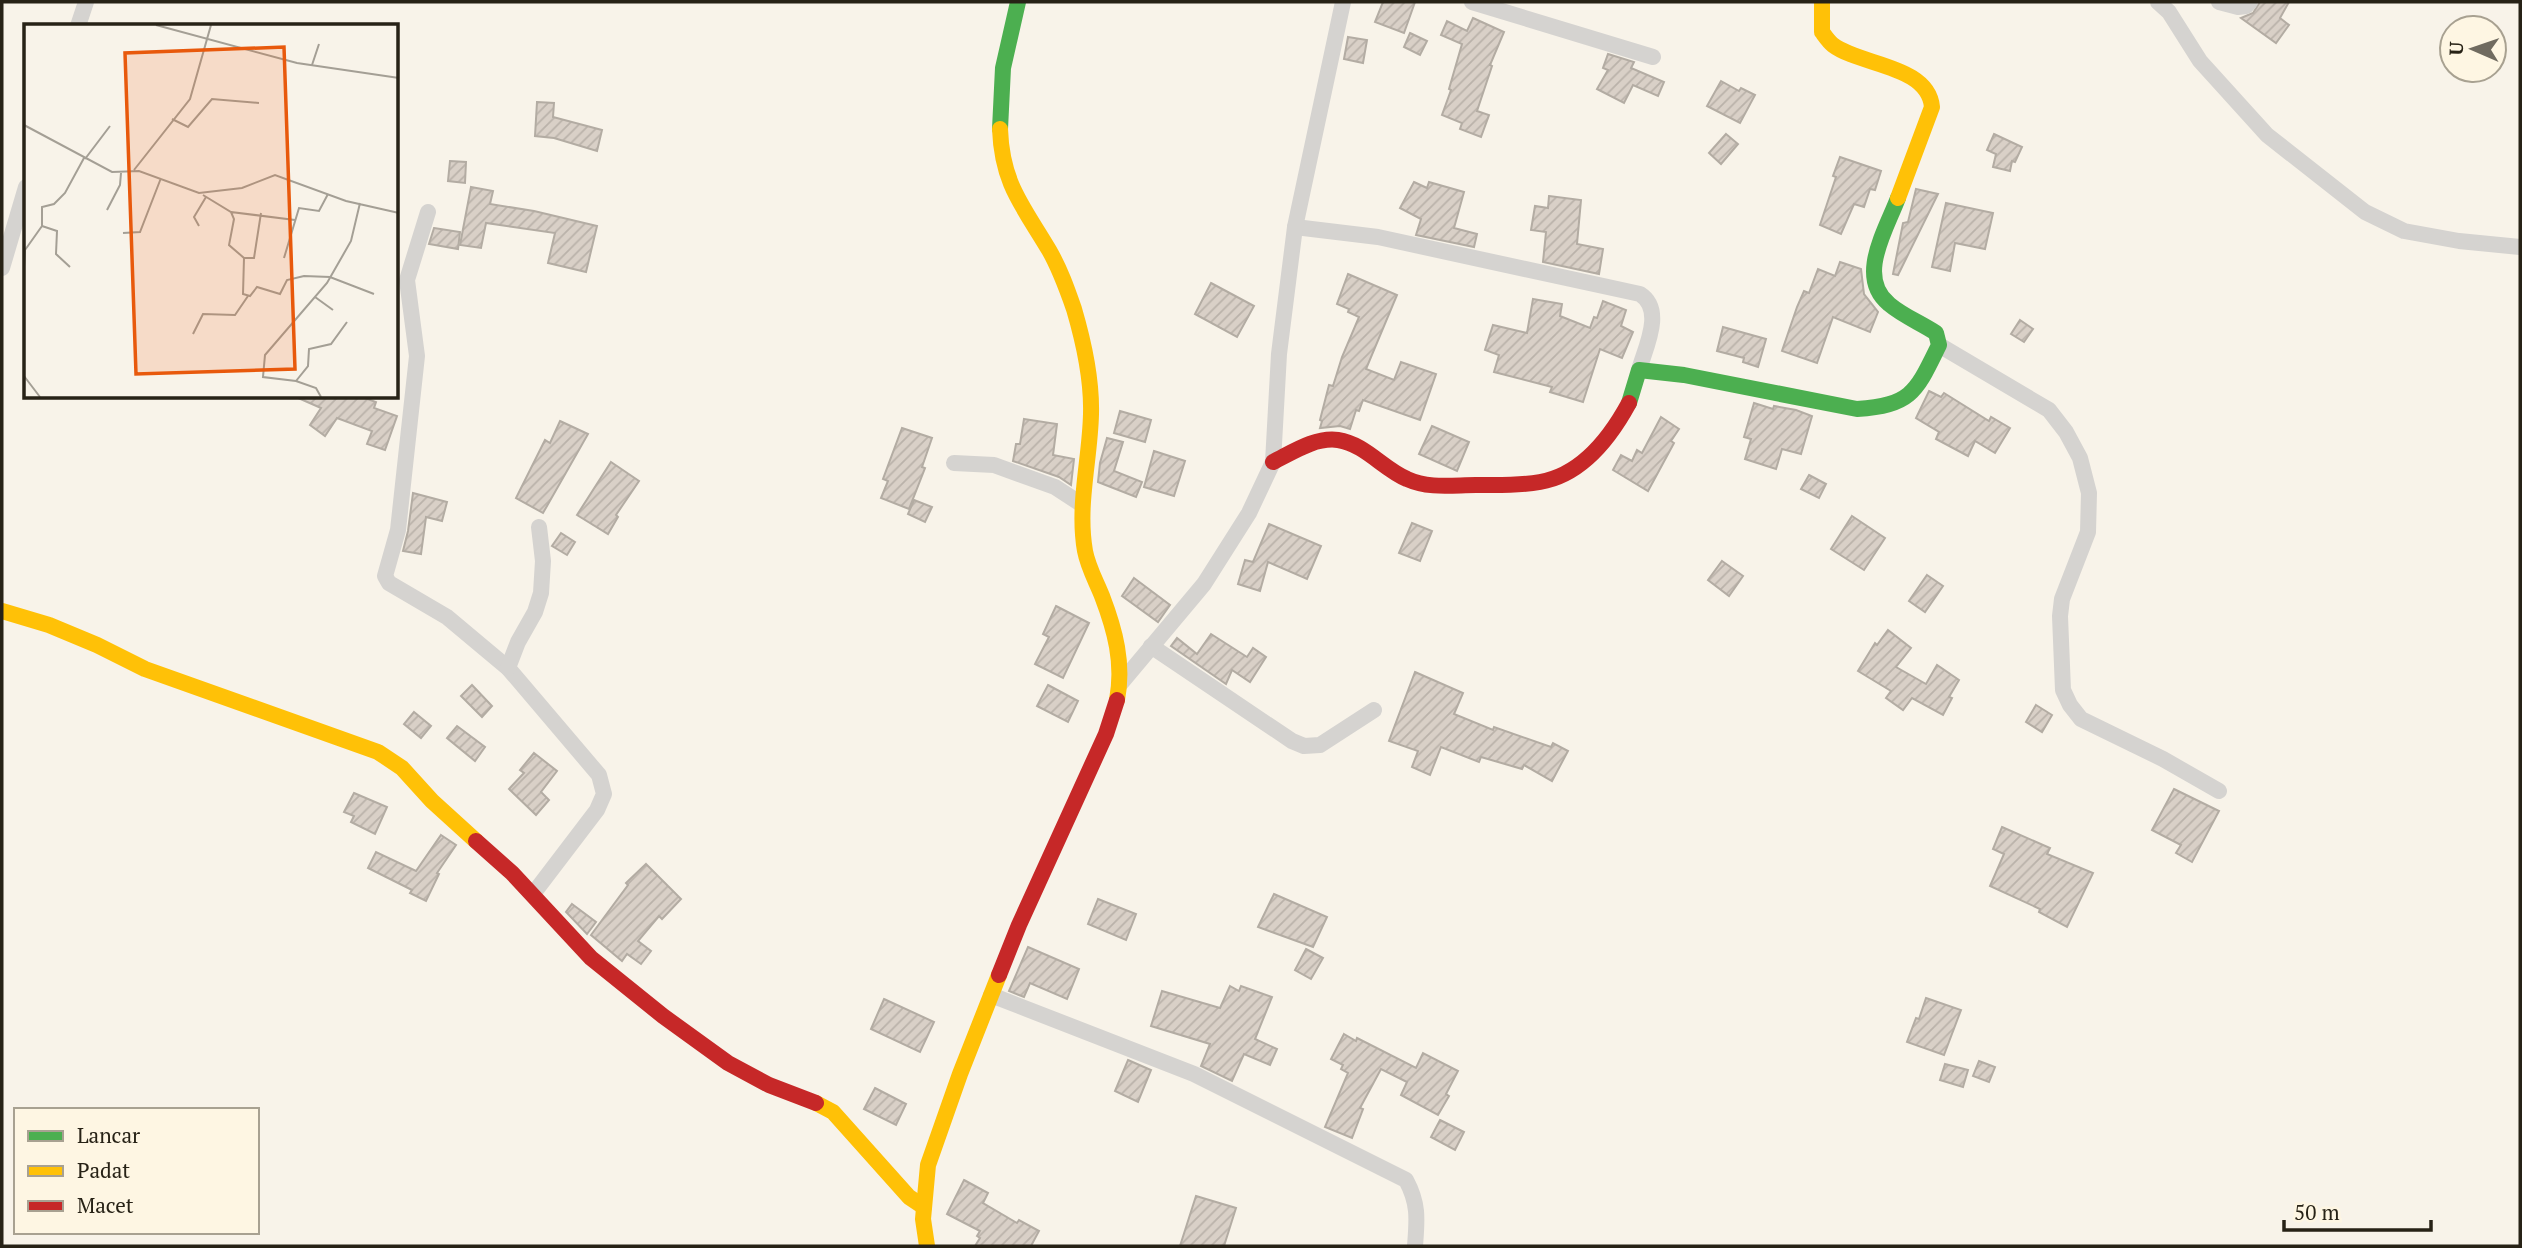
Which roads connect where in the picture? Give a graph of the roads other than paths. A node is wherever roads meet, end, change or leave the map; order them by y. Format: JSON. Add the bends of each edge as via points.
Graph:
{"nodes":[{"id":1,"x":86,"y":2,"type":"edge"},
{"id":2,"x":1018,"y":2,"type":"edge"},
{"id":3,"x":1343,"y":2,"type":"edge"},
{"id":4,"x":1472,"y":2,"type":"edge"},
{"id":5,"x":1822,"y":2,"type":"edge"},
{"id":6,"x":2158,"y":2,"type":"edge"},
{"id":7,"x":2219,"y":2,"type":"edge"},
{"id":8,"x":2250,"y":2,"type":"edge"},
{"id":9,"x":79,"y":24,"type":"edge"},
{"id":10,"x":1653,"y":57,"type":"dead end"},
{"id":11,"x":24,"y":194,"type":"edge"},
{"id":12,"x":428,"y":212,"type":"dead end"},
{"id":13,"x":1295,"y":227,"type":"junction"},
{"id":14,"x":2520,"y":247,"type":"edge"},
{"id":15,"x":2,"y":268,"type":"edge"},
{"id":16,"x":1939,"y":345,"type":"junction"},
{"id":17,"x":1639,"y":370,"type":"junction"},
{"id":18,"x":1273,"y":462,"type":"junction"},
{"id":19,"x":954,"y":463,"type":"dead end"},
{"id":20,"x":1081,"y":503,"type":"junction"},
{"id":21,"x":539,"y":527,"type":"dead end"},
{"id":22,"x":2,"y":611,"type":"edge"},
{"id":23,"x":1152,"y":646,"type":"junction"},
{"id":24,"x":508,"y":668,"type":"junction"},
{"id":25,"x":1121,"y":683,"type":"junction"},
{"id":26,"x":1374,"y":710,"type":"dead end"},
{"id":27,"x":2219,"y":791,"type":"dead end"},
{"id":28,"x":533,"y":894,"type":"junction"},
{"id":29,"x":991,"y":995,"type":"junction"},
{"id":30,"x":924,"y":1207,"type":"junction"},
{"id":31,"x":927,"y":1246,"type":"edge"},
{"id":32,"x":1415,"y":1246,"type":"edge"}],
"edges":[{"from":1,"to":9,"type":"street"},
{"from":2,"to":20,"type":"street","via":[[998,106],[999,141],[1009,182],[1067,288],[1088,368],[1092,396]]},
{"from":3,"to":13,"type":"street"},
{"from":4,"to":10,"type":"street"},
{"from":5,"to":16,"type":"street","via":[[1822,32],[1833,45],[1916,80],[1931,95],[1932,107],[1872,275],[1880,298],[1936,333]]},
{"from":6,"to":14,"type":"street","via":[[2200,61],[2267,135],[2365,212],[2404,232]]},
{"from":7,"to":8,"type":"street","via":[[2238,7]]},
{"from":11,"to":15,"type":"street"},
{"from":12,"to":24,"type":"street","via":[[407,280],[417,356],[398,530],[385,576],[389,583],[447,617]]},
{"from":13,"to":17,"type":"street","via":[[1378,237],[1640,294],[1652,311]]},
{"from":13,"to":18,"type":"street","via":[[1279,354]]},
{"from":16,"to":17,"type":"street","via":[[1918,386],[1886,407],[1857,409]]},
{"from":16,"to":27,"type":"street","via":[[2049,410],[2080,458],[2089,493],[2088,532],[2060,616],[2063,690],[2070,705],[2081,719]]},
{"from":17,"to":18,"type":"street","via":[[1636,391],[1619,420],[1591,456],[1559,477],[1533,483],[1433,485],[1406,479],[1355,443],[1334,439],[1316,442]]},
{"from":18,"to":23,"type":"street","via":[[1249,513],[1204,584]]},
{"from":19,"to":20,"type":"street","via":[[994,465],[1055,487]]},
{"from":20,"to":25,"type":"street","via":[[1086,555],[1120,654]]},
{"from":21,"to":24,"type":"street","via":[[541,593]]},
{"from":22,"to":28,"type":"street","via":[[49,625],[145,669],[378,752],[402,768]]},
{"from":23,"to":25,"type":"street"},
{"from":23,"to":26,"type":"street","via":[[1304,746],[1320,745]]},
{"from":24,"to":28,"type":"street","via":[[599,775],[604,794],[597,810]]},
{"from":25,"to":29,"type":"street","via":[[1118,706]]},
{"from":28,"to":30,"type":"street","via":[[591,958],[663,1016],[728,1063],[834,1112],[909,1197]]},
{"from":29,"to":30,"type":"street","via":[[928,1165]]},
{"from":29,"to":32,"type":"street","via":[[1194,1074],[1406,1180],[1415,1198]]},
{"from":30,"to":31,"type":"street"}]}
